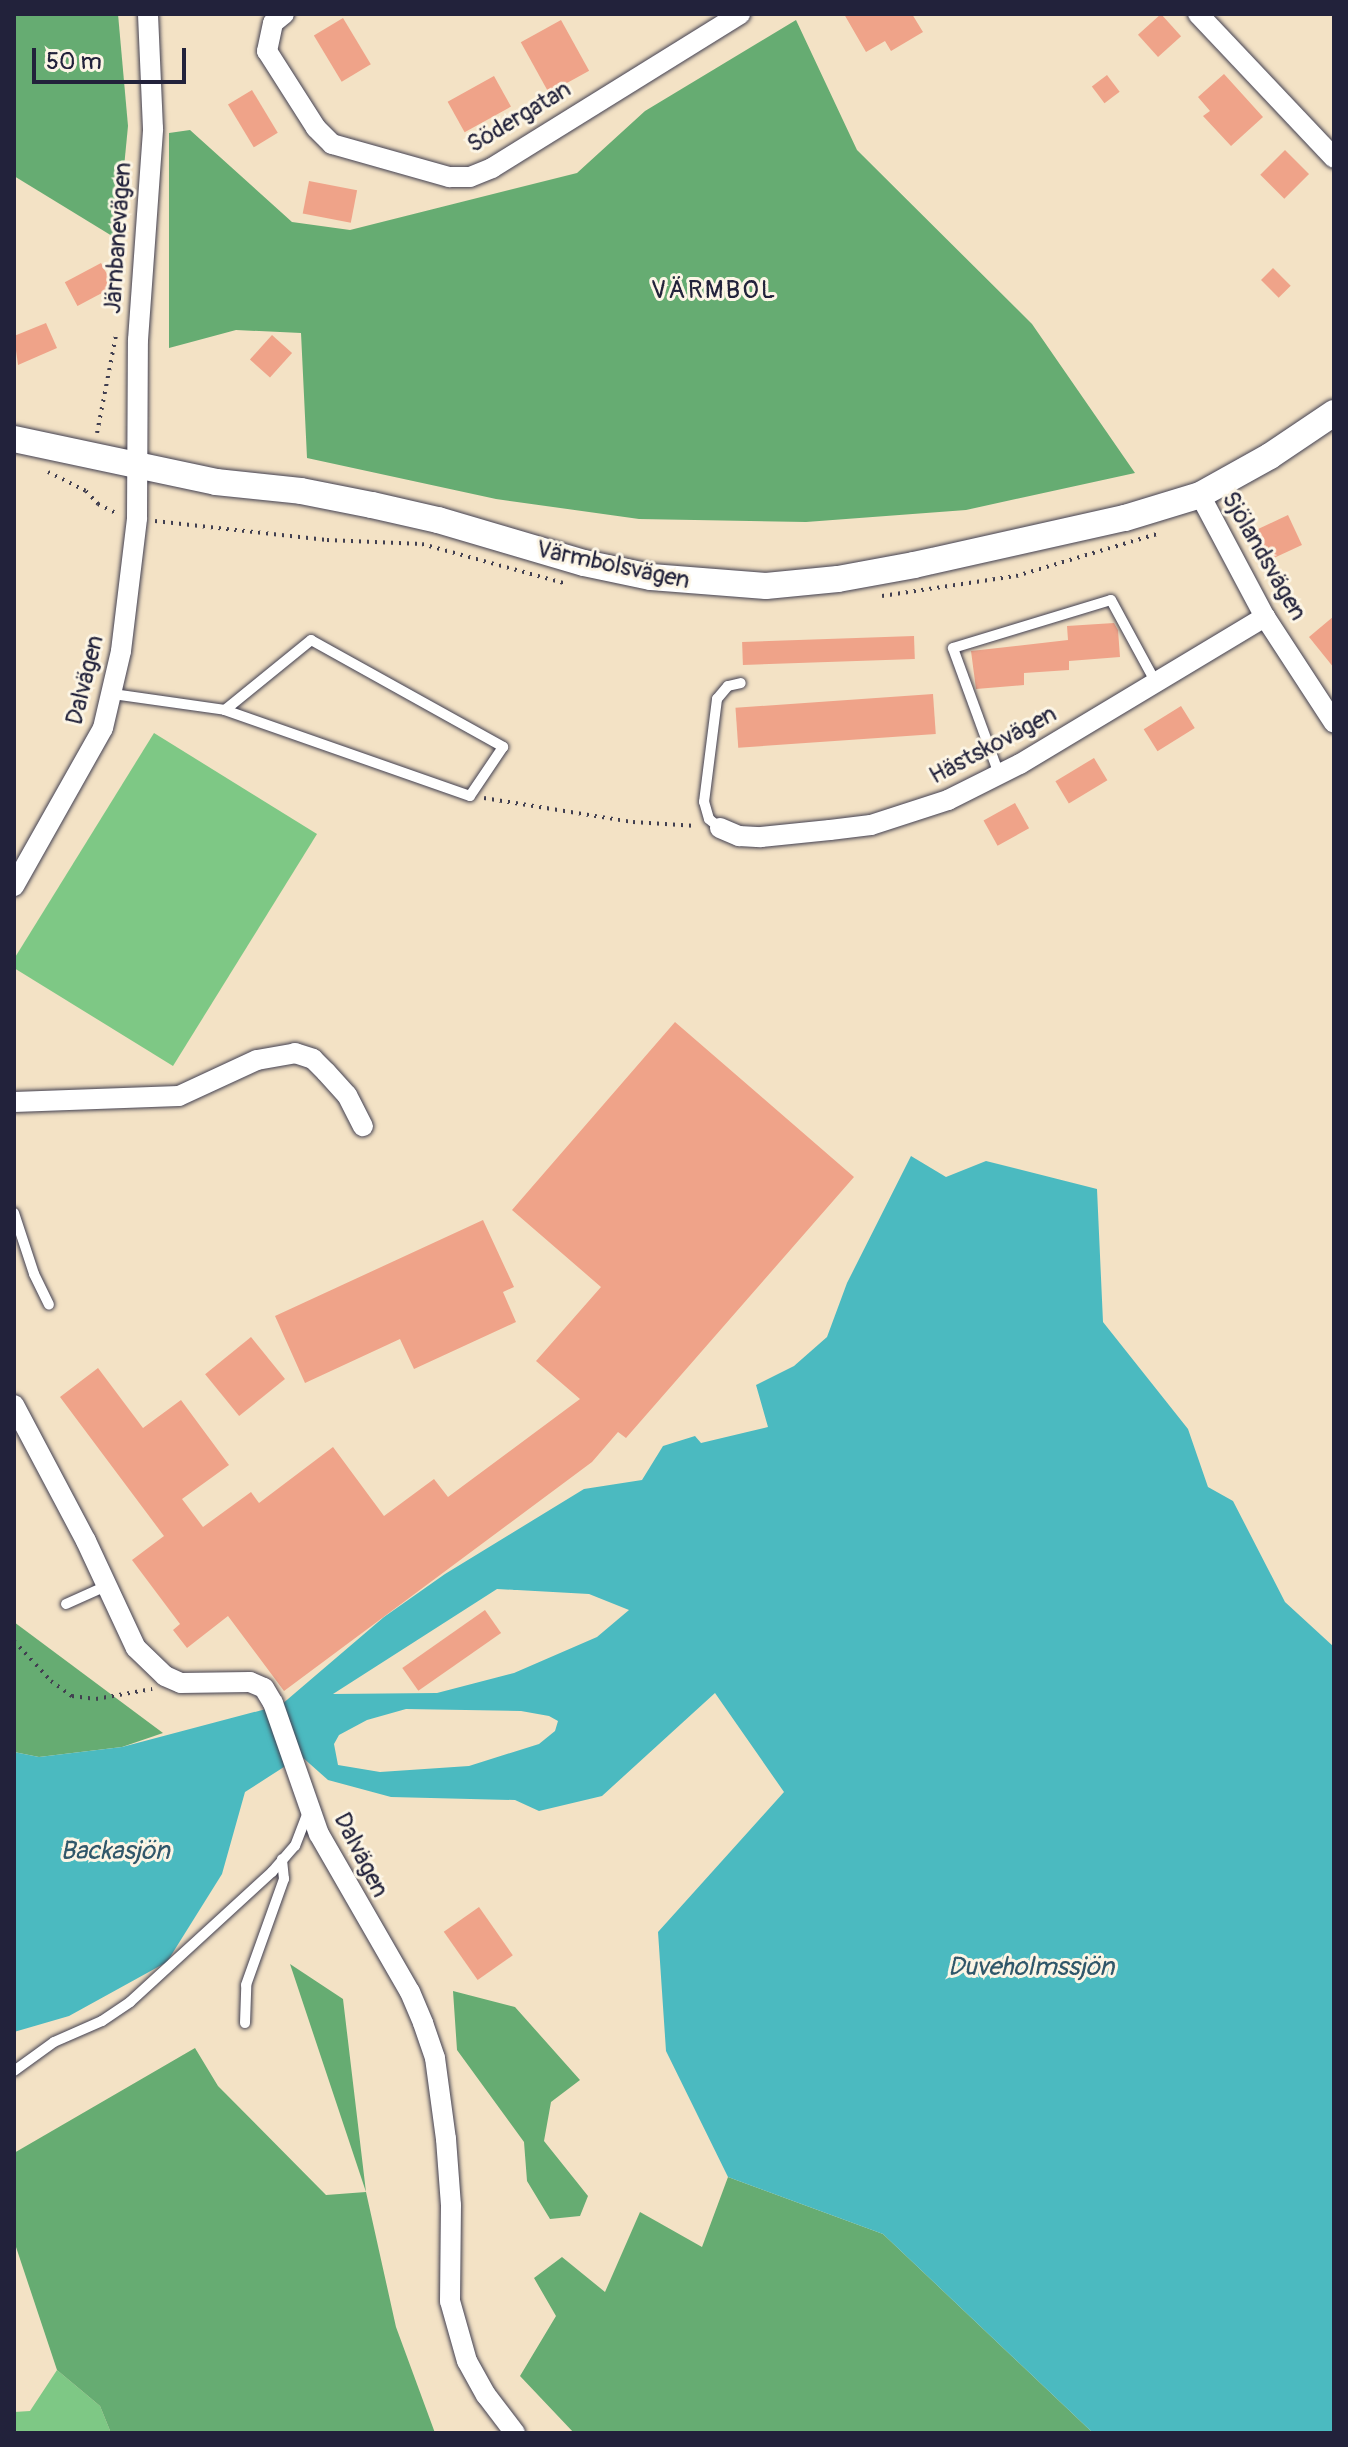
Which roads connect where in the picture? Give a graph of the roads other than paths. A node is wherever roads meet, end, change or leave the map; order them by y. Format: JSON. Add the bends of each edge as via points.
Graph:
{"nodes":[{"id":1,"x":148,"y":14,"type":"edge"},
{"id":2,"x":284,"y":14,"type":"edge"},
{"id":3,"x":740,"y":14,"type":"edge"},
{"id":4,"x":1198,"y":14,"type":"edge"},
{"id":5,"x":1334,"y":158,"type":"edge"},
{"id":6,"x":1334,"y":413,"type":"edge"},
{"id":7,"x":14,"y":439,"type":"edge"},
{"id":8,"x":138,"y":465,"type":"junction"},
{"id":9,"x":1200,"y":495,"type":"junction"},
{"id":10,"x":1265,"y":617,"type":"junction"},
{"id":11,"x":741,"y":683,"type":"dead end"},
{"id":12,"x":1157,"y":684,"type":"junction"},
{"id":13,"x":113,"y":694,"type":"junction"},
{"id":14,"x":225,"y":710,"type":"junction"},
{"id":15,"x":1334,"y":723,"type":"edge"},
{"id":16,"x":999,"y":774,"type":"junction"},
{"id":17,"x":720,"y":828,"type":"joint"},
{"id":18,"x":14,"y":886,"type":"edge"},
{"id":19,"x":14,"y":1102,"type":"edge"},
{"id":20,"x":363,"y":1126,"type":"dead end"},
{"id":21,"x":14,"y":1213,"type":"edge"},
{"id":22,"x":49,"y":1305,"type":"dead end"},
{"id":23,"x":14,"y":1405,"type":"edge"},
{"id":24,"x":106,"y":1586,"type":"junction"},
{"id":25,"x":66,"y":1604,"type":"dead end"},
{"id":26,"x":309,"y":1810,"type":"junction"},
{"id":27,"x":282,"y":1859,"type":"junction"},
{"id":28,"x":245,"y":2023,"type":"dead end"},
{"id":29,"x":14,"y":2071,"type":"edge"},
{"id":30,"x":515,"y":2433,"type":"edge"}],
"edges":[{"from":1,"to":8,"type":"street","name":"Järnbanevägen","via":[[153,129],[138,340]]},
{"from":2,"to":3,"type":"street","name":"Södergatan","via":[[273,23],[267,51],[332,144],[449,177],[470,177],[492,168]]},
{"from":4,"to":5,"type":"street"},
{"from":6,"to":9,"type":"street","name":"Värmbolsvägen"},
{"from":7,"to":8,"type":"street","name":"Värmbolsvägen"},
{"from":8,"to":9,"type":"street","name":"Värmbolsvägen","via":[[372,505],[651,577],[766,586],[929,562],[1125,518]]},
{"from":8,"to":13,"type":"street","name":"Dalvägen","via":[[137,518]]},
{"from":9,"to":10,"type":"street","name":"Sjölandsvägen"},
{"from":10,"to":12,"type":"street","name":"Hästskovägen"},
{"from":10,"to":15,"type":"street","name":"Sjölandsvägen"},
{"from":11,"to":17,"type":"lane","via":[[728,686],[717,699],[704,802],[709,819]]},
{"from":12,"to":16,"type":"street","name":"Hästskovägen"},
{"from":12,"to":16,"type":"lane","via":[[1111,600],[953,648]]},
{"from":13,"to":14,"type":"lane"},
{"from":13,"to":18,"type":"street","name":"Dalvägen","via":[[89,757]]},
{"from":14,"to":14,"type":"lane","via":[[311,640],[503,747],[470,796]]},
{"from":16,"to":17,"type":"street","name":"Hästskovägen","via":[[948,800],[871,825],[761,837]]},
{"from":19,"to":20,"type":"street","via":[[179,1096],[257,1060],[295,1053],[313,1059],[326,1072],[347,1095]]},
{"from":21,"to":22,"type":"lane"},
{"from":23,"to":24,"type":"street"},
{"from":24,"to":25,"type":"lane"},
{"from":24,"to":26,"type":"street","name":"Dalvägen","via":[[136,1648],[165,1676],[181,1683],[250,1682],[264,1688]]},
{"from":26,"to":27,"type":"lane","via":[[295,1846]]},
{"from":26,"to":30,"type":"street","name":"Dalvägen","via":[[339,1875],[410,1992],[435,2058],[451,2205],[450,2301],[467,2361]]},
{"from":27,"to":28,"type":"lane","via":[[284,1879],[252,1962]]},
{"from":27,"to":29,"type":"lane","via":[[130,2002],[54,2042]]}]}
